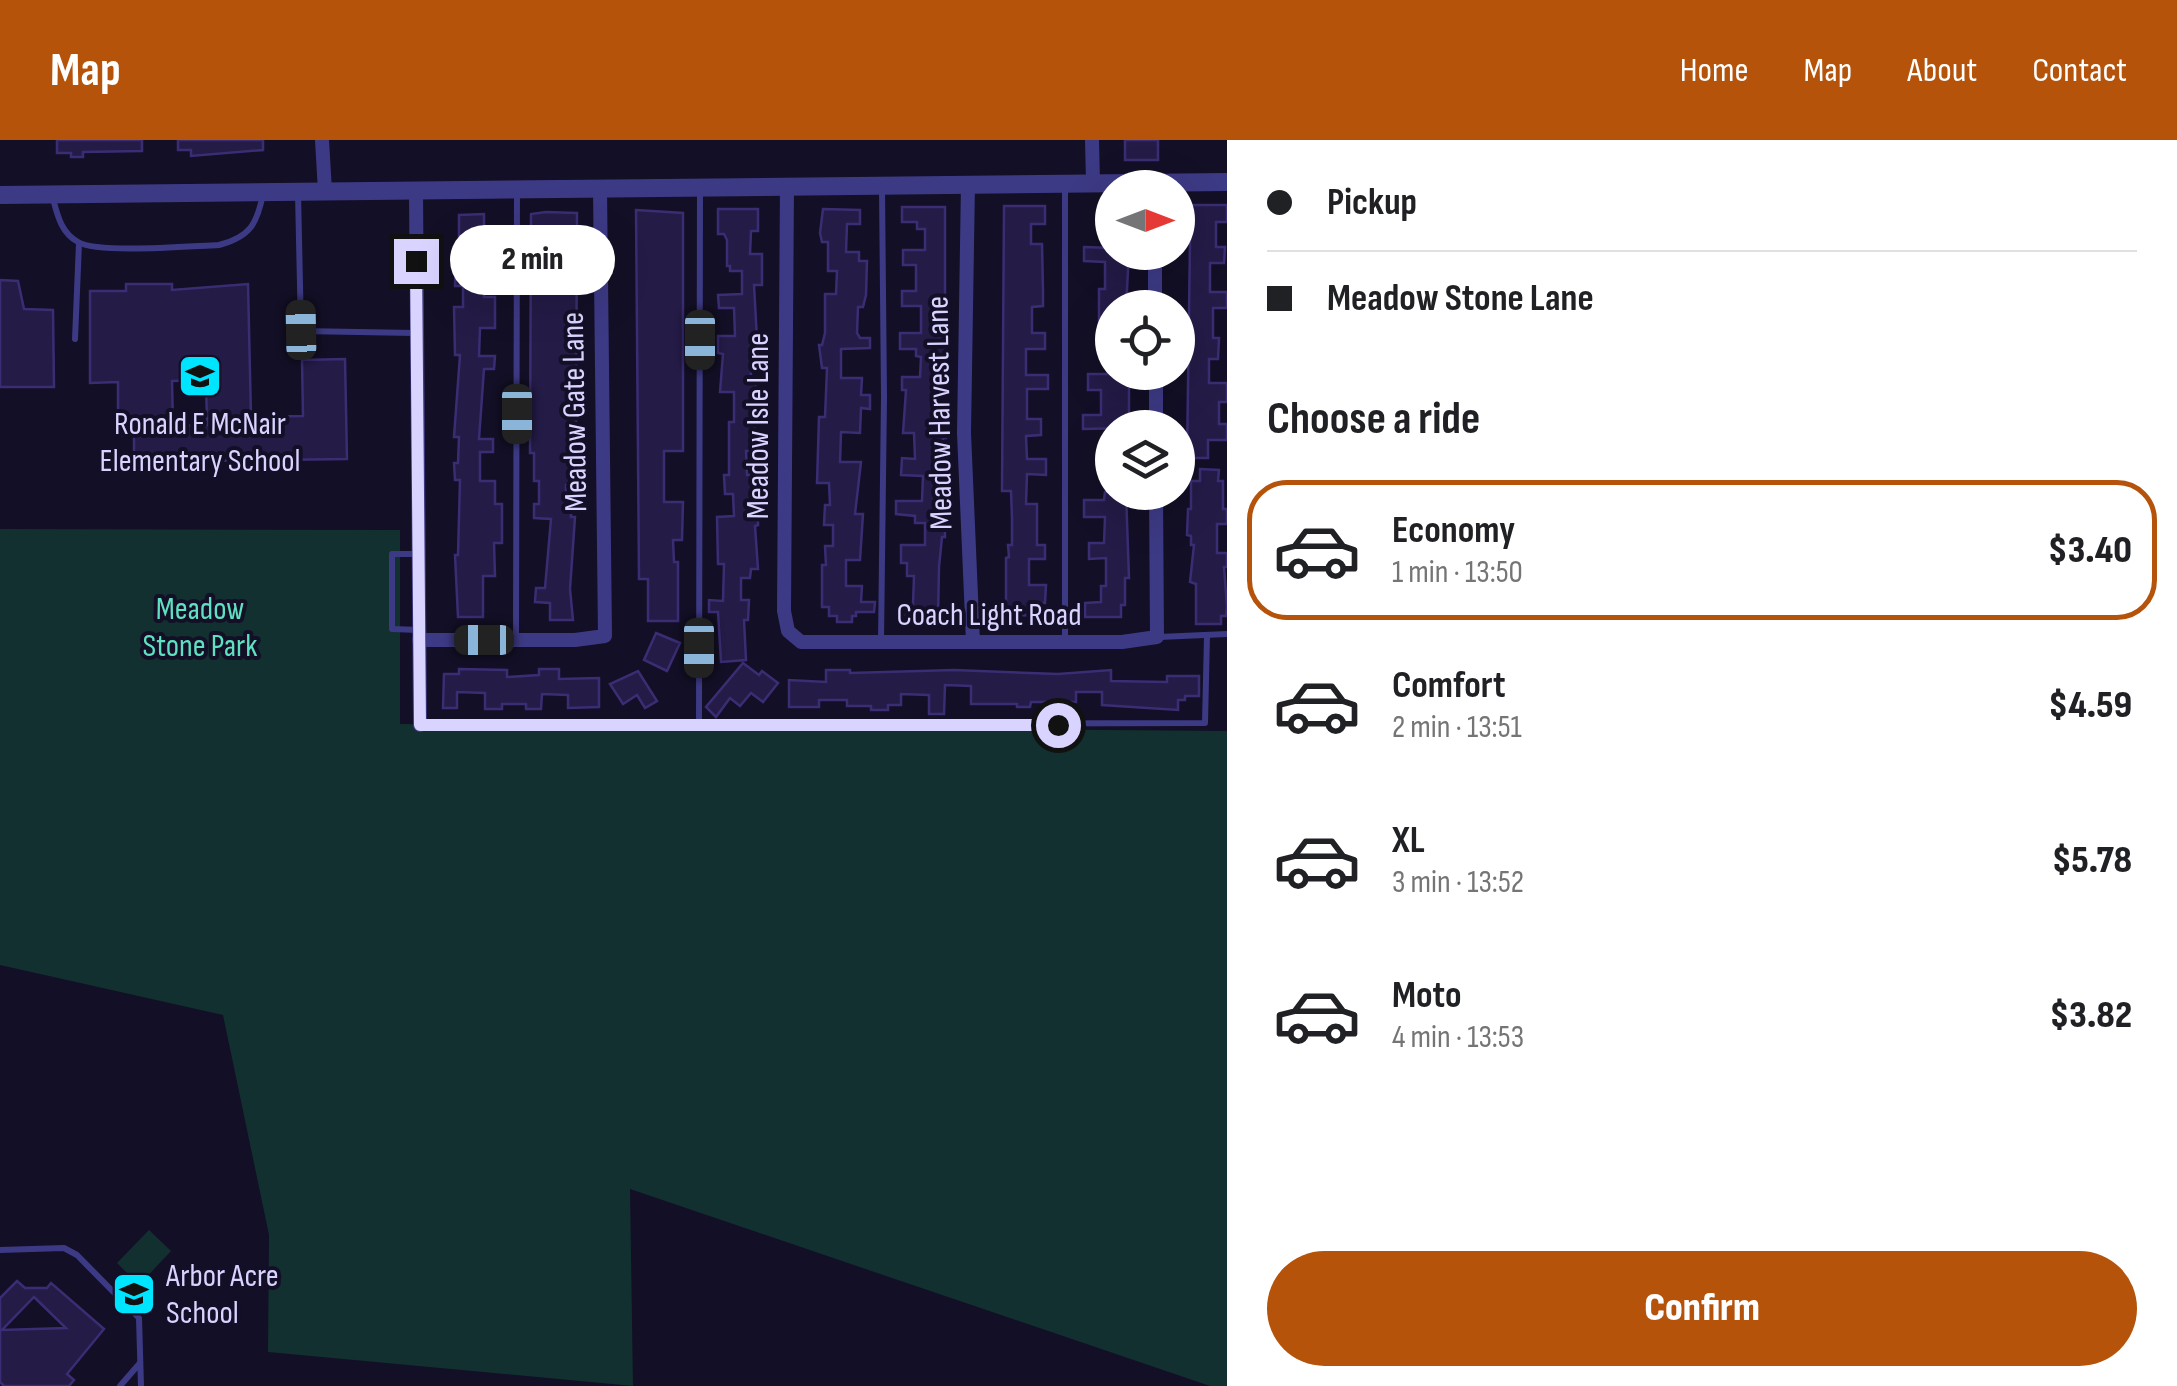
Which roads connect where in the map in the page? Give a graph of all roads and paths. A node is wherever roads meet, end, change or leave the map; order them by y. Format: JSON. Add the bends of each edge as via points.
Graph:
{"nodes":[{"id":1,"x":322,"y":140,"type":"edge"},
{"id":2,"x":1092,"y":140,"type":"edge"},
{"id":3,"x":1064,"y":182,"type":"junction"},
{"id":4,"x":1093,"y":182,"type":"joint"},
{"id":5,"x":1227,"y":182,"type":"edge"},
{"id":6,"x":1195,"y":183,"type":"edge"},
{"id":7,"x":882,"y":184,"type":"junction"},
{"id":8,"x":968,"y":184,"type":"junction"},
{"id":9,"x":700,"y":186,"type":"junction"},
{"id":10,"x":787,"y":186,"type":"junction"},
{"id":11,"x":600,"y":188,"type":"junction"},
{"id":12,"x":517,"y":189,"type":"junction"},
{"id":13,"x":416,"y":190,"type":"junction"},
{"id":14,"x":324,"y":191,"type":"junction"},
{"id":15,"x":263,"y":192,"type":"junction"},
{"id":16,"x":298,"y":192,"type":"junction"},
{"id":17,"x":52,"y":194,"type":"junction"},
{"id":18,"x":0,"y":195,"type":"edge"},
{"id":19,"x":79,"y":243,"type":"junction"},
{"id":20,"x":417,"y":333,"type":"junction"},
{"id":21,"x":75,"y":340,"type":"dead end"},
{"id":22,"x":1156,"y":510,"type":"edge"},
{"id":23,"x":419,"y":554,"type":"junction"},
{"id":24,"x":1227,"y":634,"type":"edge"},
{"id":25,"x":419,"y":635,"type":"junction"},
{"id":26,"x":1207,"y":636,"type":"junction"},
{"id":27,"x":1157,"y":637,"type":"junction"},
{"id":28,"x":516,"y":640,"type":"junction"},
{"id":29,"x":881,"y":642,"type":"junction"},
{"id":30,"x":973,"y":642,"type":"junction"},
{"id":31,"x":1066,"y":642,"type":"junction"},
{"id":32,"x":820,"y":643,"type":"joint"},
{"id":33,"x":699,"y":724,"type":"junction"},
{"id":34,"x":420,"y":725,"type":"joint"},
{"id":35,"x":0,"y":1250,"type":"edge"},
{"id":36,"x":141,"y":1362,"type":"junction"},
{"id":37,"x":120,"y":1386,"type":"edge"},
{"id":38,"x":141,"y":1386,"type":"edge"}],
"edges":[{"from":1,"to":14,"type":"street"},
{"from":2,"to":4,"type":"street"},
{"from":3,"to":4,"type":"street"},
{"from":3,"to":8,"type":"street"},
{"from":3,"to":31,"type":"lane"},
{"from":5,"to":6,"type":"street"},
{"from":7,"to":8,"type":"street"},
{"from":7,"to":10,"type":"street"},
{"from":7,"to":29,"type":"lane"},
{"from":8,"to":30,"type":"street","name":"Meadow Harvest Lane","via":[[964,432]]},
{"from":9,"to":10,"type":"street"},
{"from":9,"to":11,"type":"street"},
{"from":9,"to":33,"type":"lane"},
{"from":10,"to":32,"type":"street","name":"Meadow Isle Lane","via":[[784,611],[788,630],[801,642]]},
{"from":11,"to":12,"type":"street"},
{"from":11,"to":28,"type":"street","name":"Meadow Gate Lane","via":[[605,636]]},
{"from":12,"to":13,"type":"street"},
{"from":12,"to":28,"type":"lane"},
{"from":13,"to":14,"type":"street"},
{"from":13,"to":20,"type":"street"},
{"from":14,"to":16,"type":"street"},
{"from":15,"to":16,"type":"street"},
{"from":15,"to":17,"type":"street"},
{"from":15,"to":19,"type":"lane","via":[[249,233],[219,246]]},
{"from":16,"to":20,"type":"lane","via":[[301,330]]},
{"from":17,"to":18,"type":"street"},
{"from":17,"to":19,"type":"lane","via":[[60,223]]},
{"from":19,"to":21,"type":"lane"},
{"from":20,"to":23,"type":"street"},
{"from":22,"to":27,"type":"street"},
{"from":23,"to":25,"type":"street"},
{"from":23,"to":25,"type":"lane","via":[[392,554],[392,629]]},
{"from":24,"to":26,"type":"lane"},
{"from":25,"to":28,"type":"street"},
{"from":25,"to":34,"type":"street"},
{"from":26,"to":27,"type":"lane"},
{"from":26,"to":33,"type":"lane","via":[[1205,723]]},
{"from":27,"to":31,"type":"street","name":"Coach Light Road"},
{"from":29,"to":30,"type":"street","name":"Coach Light Road"},
{"from":29,"to":32,"type":"street","name":"Coach Light Road"},
{"from":30,"to":31,"type":"street","name":"Coach Light Road"},
{"from":33,"to":34,"type":"lane"},
{"from":35,"to":36,"type":"lane","via":[[64,1248],[77,1255],[140,1318]]},
{"from":36,"to":37,"type":"lane"},
{"from":36,"to":38,"type":"lane"}]}
